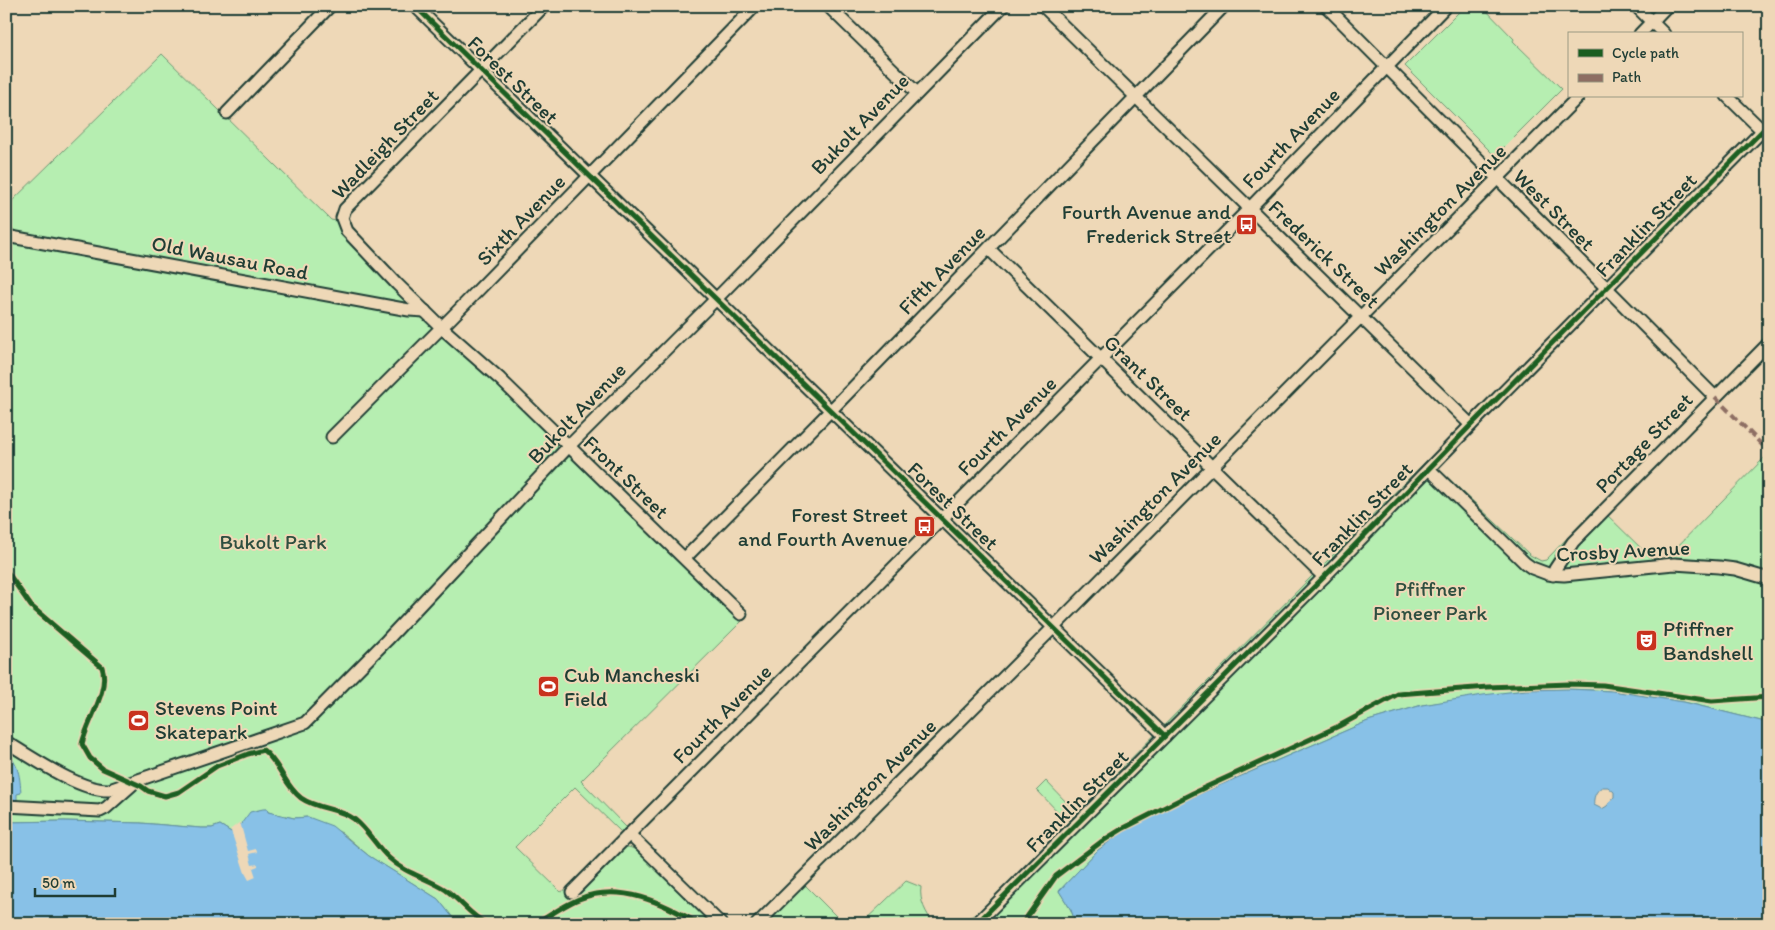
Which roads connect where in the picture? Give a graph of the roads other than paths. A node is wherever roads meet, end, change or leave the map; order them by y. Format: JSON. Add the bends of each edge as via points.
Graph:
{"nodes":[{"id":1,"x":330,"y":6,"type":"edge"},
{"id":2,"x":415,"y":6,"type":"edge"},
{"id":3,"x":544,"y":6,"type":"edge"},
{"id":4,"x":755,"y":6,"type":"edge"},
{"id":5,"x":828,"y":6,"type":"edge"},
{"id":6,"x":1003,"y":6,"type":"edge"},
{"id":7,"x":1042,"y":6,"type":"edge"},
{"id":8,"x":1224,"y":6,"type":"edge"},
{"id":9,"x":1326,"y":6,"type":"edge"},
{"id":10,"x":1446,"y":6,"type":"edge"},
{"id":11,"x":1636,"y":6,"type":"edge"},
{"id":12,"x":1667,"y":6,"type":"edge"},
{"id":13,"x":1652,"y":22,"type":"junction"},
{"id":14,"x":1642,"y":32,"type":"edge"},
{"id":15,"x":1662,"y":32,"type":"edge"},
{"id":16,"x":1386,"y":67,"type":"junction"},
{"id":17,"x":481,"y":71,"type":"junction"},
{"id":18,"x":917,"y":93,"type":"junction"},
{"id":19,"x":1135,"y":97,"type":"junction"},
{"id":20,"x":1577,"y":98,"type":"edge"},
{"id":21,"x":1729,"y":98,"type":"edge"},
{"id":22,"x":227,"y":113,"type":"dead end"},
{"id":23,"x":1767,"y":131,"type":"edge"},
{"id":24,"x":590,"y":176,"type":"junction"},
{"id":25,"x":1497,"y":180,"type":"junction"},
{"id":26,"x":1250,"y":208,"type":"junction"},
{"id":27,"x":6,"y":236,"type":"edge"},
{"id":28,"x":989,"y":249,"type":"junction"},
{"id":29,"x":1607,"y":289,"type":"junction"},
{"id":30,"x":716,"y":299,"type":"junction"},
{"id":31,"x":425,"y":311,"type":"junction"},
{"id":32,"x":1362,"y":316,"type":"junction"},
{"id":33,"x":441,"y":327,"type":"junction"},
{"id":34,"x":1769,"y":343,"type":"edge"},
{"id":35,"x":1102,"y":358,"type":"junction"},
{"id":36,"x":1715,"y":396,"type":"junction"},
{"id":37,"x":831,"y":411,"type":"junction"},
{"id":38,"x":1471,"y":425,"type":"junction"},
{"id":39,"x":332,"y":437,"type":"dead end"},
{"id":40,"x":568,"y":447,"type":"junction"},
{"id":41,"x":1212,"y":466,"type":"junction"},
{"id":42,"x":1429,"y":469,"type":"junction"},
{"id":43,"x":942,"y":519,"type":"junction"},
{"id":44,"x":685,"y":558,"type":"junction"},
{"id":45,"x":1553,"y":575,"type":"junction"},
{"id":46,"x":1324,"y":577,"type":"junction"},
{"id":47,"x":1769,"y":579,"type":"edge"},
{"id":48,"x":741,"y":614,"type":"dead end"},
{"id":49,"x":1054,"y":627,"type":"junction"},
{"id":50,"x":1165,"y":736,"type":"junction"},
{"id":51,"x":6,"y":742,"type":"edge"},
{"id":52,"x":137,"y":781,"type":"junction"},
{"id":53,"x":6,"y":806,"type":"edge"},
{"id":54,"x":629,"y":834,"type":"junction"},
{"id":55,"x":572,"y":892,"type":"dead end"},
{"id":56,"x":721,"y":924,"type":"edge"},
{"id":57,"x":757,"y":924,"type":"edge"},
{"id":58,"x":976,"y":924,"type":"edge"}],
"edges":[{"from":1,"to":22,"type":"street"},
{"from":2,"to":17,"type":"street","name":"Forest Street"},
{"from":3,"to":17,"type":"street","name":"Wadleigh Street"},
{"from":4,"to":24,"type":"street","name":"Sixth Avenue"},
{"from":5,"to":18,"type":"street"},
{"from":6,"to":18,"type":"street","name":"Bukolt Avenue"},
{"from":7,"to":19,"type":"street","name":"Frederick Street"},
{"from":8,"to":19,"type":"street","name":"Fifth Avenue"},
{"from":9,"to":16,"type":"street","name":"West Street"},
{"from":10,"to":16,"type":"street","name":"Fourth Avenue"},
{"from":11,"to":13,"type":"street"},
{"from":12,"to":13,"type":"street"},
{"from":13,"to":14,"type":"street"},
{"from":13,"to":15,"type":"street"},
{"from":16,"to":25,"type":"street","name":"West Street"},
{"from":16,"to":26,"type":"street","name":"Fourth Avenue"},
{"from":17,"to":24,"type":"street","name":"Forest Street"},
{"from":17,"to":31,"type":"street","name":"Wadleigh Street","via":[[345,210],[342,218],[357,242]]},
{"from":18,"to":30,"type":"street","name":"Bukolt Avenue"},
{"from":19,"to":26,"type":"street","name":"Frederick Street"},
{"from":19,"to":28,"type":"street","name":"Fifth Avenue"},
{"from":20,"to":25,"type":"street","name":"Washington Avenue"},
{"from":21,"to":23,"type":"street"},
{"from":23,"to":29,"type":"street","name":"Franklin Street"},
{"from":24,"to":30,"type":"street","name":"Forest Street"},
{"from":24,"to":33,"type":"street","name":"Sixth Avenue"},
{"from":25,"to":29,"type":"street","name":"West Street"},
{"from":25,"to":32,"type":"street","name":"Washington Avenue"},
{"from":26,"to":32,"type":"street","name":"Frederick Street"},
{"from":26,"to":35,"type":"street","name":"Fourth Avenue"},
{"from":27,"to":31,"type":"street","name":"Old Wausau Road"},
{"from":28,"to":35,"type":"street","name":"Grant Street"},
{"from":28,"to":37,"type":"street","name":"Fifth Avenue"},
{"from":29,"to":36,"type":"street","name":"West Street"},
{"from":29,"to":38,"type":"street","name":"Franklin Street"},
{"from":30,"to":37,"type":"street","name":"Forest Street"},
{"from":30,"to":40,"type":"street","name":"Bukolt Avenue"},
{"from":31,"to":33,"type":"street"},
{"from":32,"to":38,"type":"street","name":"Frederick Street"},
{"from":32,"to":41,"type":"street","name":"Washington Avenue"},
{"from":33,"to":39,"type":"street","name":"Sixth Avenue"},
{"from":33,"to":40,"type":"street","name":"Front Street","via":[[500,379]]},
{"from":34,"to":36,"type":"street","name":"Portage Street"},
{"from":35,"to":41,"type":"street","name":"Grant Street"},
{"from":35,"to":43,"type":"street","name":"Fourth Avenue"},
{"from":36,"to":45,"type":"street","name":"Portage Street","via":[[1573,542]]},
{"from":37,"to":43,"type":"street","name":"Forest Street"},
{"from":37,"to":44,"type":"street","name":"Fifth Avenue"},
{"from":38,"to":42,"type":"street","name":"Franklin Street"},
{"from":40,"to":44,"type":"street","name":"Front Street"},
{"from":40,"to":52,"type":"street","name":"Bukolt Avenue","via":[[305,723]]},
{"from":41,"to":46,"type":"street","name":"Grant Street"},
{"from":41,"to":49,"type":"street","name":"Washington Avenue"},
{"from":42,"to":45,"type":"street","name":"Crosby Avenue","via":[[1525,563]]},
{"from":42,"to":46,"type":"street","name":"Franklin Street"},
{"from":43,"to":49,"type":"street","name":"Forest Street"},
{"from":43,"to":54,"type":"street","name":"Fourth Avenue"},
{"from":44,"to":48,"type":"street","name":"Front Street"},
{"from":45,"to":47,"type":"street","name":"Crosby Avenue","via":[[1674,564],[1735,569]]},
{"from":46,"to":50,"type":"street","name":"Franklin Street"},
{"from":49,"to":50,"type":"street","name":"Forest Street"},
{"from":49,"to":57,"type":"street","name":"Washington Avenue"},
{"from":50,"to":58,"type":"street","name":"Franklin Street"},
{"from":51,"to":52,"type":"street","name":"Bukolt Avenue","via":[[89,788],[109,790]]},
{"from":52,"to":53,"type":"street","name":"Bukolt Avenue","via":[[100,811]]},
{"from":54,"to":55,"type":"street","name":"Fourth Avenue"},
{"from":54,"to":56,"type":"street"}]}
